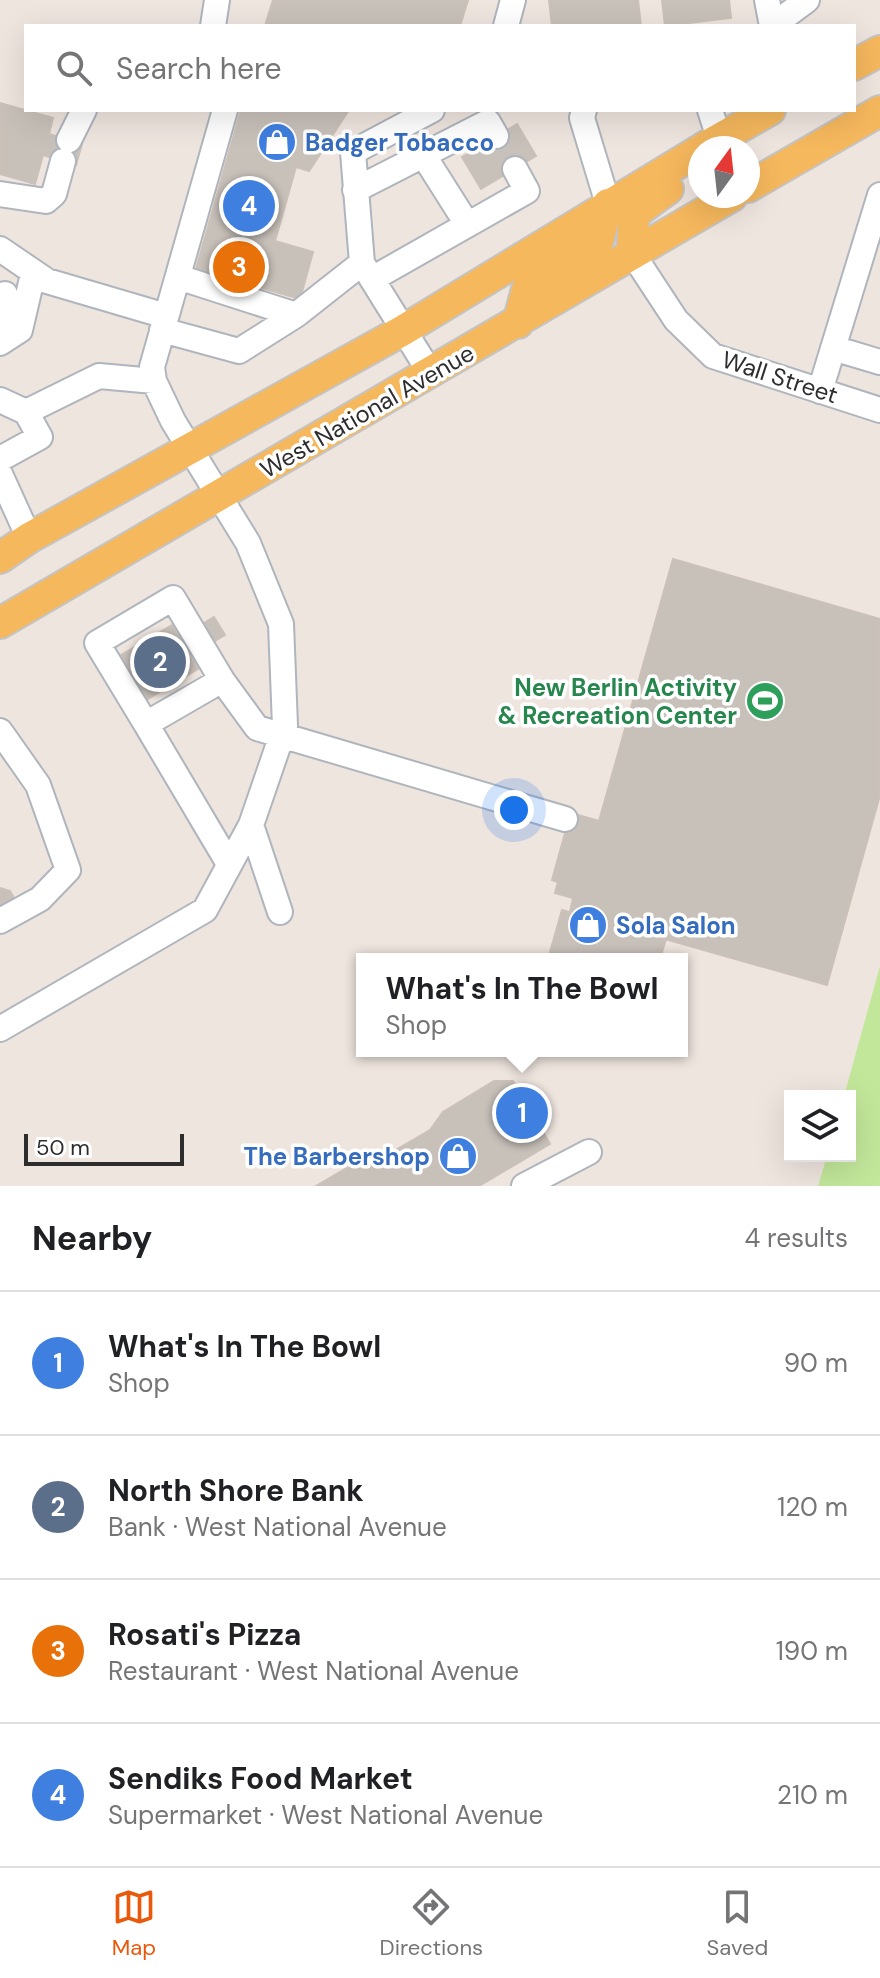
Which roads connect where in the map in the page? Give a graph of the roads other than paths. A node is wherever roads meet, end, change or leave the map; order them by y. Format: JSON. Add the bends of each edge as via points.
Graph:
{"nodes":[{"id":1,"x":217,"y":0,"type":"edge"},
{"id":2,"x":513,"y":0,"type":"edge"},
{"id":3,"x":767,"y":0,"type":"edge"},
{"id":4,"x":807,"y":0,"type":"edge"},
{"id":5,"x":213,"y":24,"type":"edge"},
{"id":6,"x":507,"y":24,"type":"edge"},
{"id":7,"x":772,"y":24,"type":"edge"},
{"id":8,"x":775,"y":24,"type":"edge"},
{"id":9,"x":880,"y":51,"type":"edge"},
{"id":10,"x":856,"y":64,"type":"edge"},
{"id":11,"x":880,"y":111,"type":"edge"},
{"id":12,"x":83,"y":112,"type":"edge"},
{"id":13,"x":224,"y":112,"type":"edge"},
{"id":14,"x":428,"y":112,"type":"edge"},
{"id":15,"x":584,"y":112,"type":"edge"},
{"id":16,"x":766,"y":112,"type":"edge"},
{"id":17,"x":495,"y":134,"type":"dead end"},
{"id":18,"x":716,"y":136,"type":"edge"},
{"id":19,"x":688,"y":153,"type":"edge"},
{"id":20,"x":424,"y":156,"type":"junction"},
{"id":21,"x":517,"y":172,"type":"tunnel mouth"},
{"id":22,"x":688,"y":177,"type":"edge"},
{"id":23,"x":760,"y":180,"type":"edge"},
{"id":24,"x":355,"y":190,"type":"junction"},
{"id":25,"x":0,"y":194,"type":"edge"},
{"id":26,"x":608,"y":204,"type":"junction"},
{"id":27,"x":876,"y":206,"type":"edge"},
{"id":28,"x":711,"y":208,"type":"edge"},
{"id":29,"x":467,"y":224,"type":"junction"},
{"id":30,"x":0,"y":249,"type":"edge"},
{"id":31,"x":632,"y":253,"type":"junction"},
{"id":32,"x":367,"y":271,"type":"junction"},
{"id":33,"x":33,"y":274,"type":"junction"},
{"id":34,"x":178,"y":277,"type":"junction"},
{"id":35,"x":2,"y":290,"type":"edge"},
{"id":36,"x":296,"y":315,"type":"junction"},
{"id":37,"x":0,"y":321,"type":"edge"},
{"id":38,"x":164,"y":323,"type":"junction"},
{"id":39,"x":518,"y":323,"type":"junction"},
{"id":40,"x":402,"y":331,"type":"junction"},
{"id":41,"x":0,"y":343,"type":"edge"},
{"id":42,"x":833,"y":348,"type":"junction"},
{"id":43,"x":880,"y":362,"type":"edge"},
{"id":44,"x":431,"y":374,"type":"junction"},
{"id":45,"x":154,"y":381,"type":"junction"},
{"id":46,"x":820,"y":391,"type":"junction"},
{"id":47,"x":0,"y":400,"type":"edge"},
{"id":48,"x":880,"y":410,"type":"edge"},
{"id":49,"x":26,"y":412,"type":"junction"},
{"id":50,"x":189,"y":449,"type":"junction"},
{"id":51,"x":0,"y":459,"type":"edge"},
{"id":52,"x":0,"y":474,"type":"edge"},
{"id":53,"x":217,"y":498,"type":"junction"},
{"id":54,"x":29,"y":538,"type":"junction"},
{"id":55,"x":0,"y":558,"type":"edge"},
{"id":56,"x":0,"y":623,"type":"edge"},
{"id":57,"x":222,"y":680,"type":"junction"},
{"id":58,"x":146,"y":724,"type":"junction"},
{"id":59,"x":0,"y":731,"type":"edge"},
{"id":60,"x":282,"y":735,"type":"junction"},
{"id":61,"x":565,"y":819,"type":"dead end"},
{"id":62,"x":251,"y":825,"type":"junction"},
{"id":63,"x":229,"y":864,"type":"junction"},
{"id":64,"x":280,"y":912,"type":"dead end"},
{"id":65,"x":0,"y":921,"type":"edge"},
{"id":66,"x":0,"y":1029,"type":"edge"},
{"id":67,"x":589,"y":1152,"type":"dead end"},
{"id":68,"x":524,"y":1186,"type":"edge"}],
"edges":[{"from":1,"to":5,"type":"street"},
{"from":2,"to":6,"type":"street"},
{"from":3,"to":7,"type":"street"},
{"from":4,"to":8,"type":"street"},
{"from":9,"to":10,"type":"main road"},
{"from":11,"to":23,"type":"main road"},
{"from":12,"to":25,"type":"street","via":[[54,194],[46,201]]},
{"from":13,"to":34,"type":"street"},
{"from":14,"to":24,"type":"street","via":[[353,152]]},
{"from":15,"to":26,"type":"street"},
{"from":16,"to":18,"type":"main road"},
{"from":17,"to":20,"type":"street","via":[[488,122]]},
{"from":19,"to":26,"type":"main road"},
{"from":20,"to":24,"type":"street"},
{"from":20,"to":29,"type":"street"},
{"from":21,"to":29,"type":"street","via":[[527,191]]},
{"from":22,"to":31,"type":"main road","via":[[638,208]]},
{"from":24,"to":32,"type":"street"},
{"from":26,"to":31,"type":"main road"},
{"from":26,"to":39,"type":"main road","via":[[598,241],[527,289]]},
{"from":26,"to":40,"type":"main road"},
{"from":27,"to":42,"type":"street"},
{"from":28,"to":31,"type":"main road","name":"West National Avenue"},
{"from":29,"to":32,"type":"street"},
{"from":30,"to":33,"type":"street"},
{"from":31,"to":39,"type":"main road","name":"West National Avenue"},
{"from":31,"to":46,"type":"street","name":"Wall Street","via":[[676,320],[713,356]]},
{"from":32,"to":36,"type":"street"},
{"from":32,"to":40,"type":"street"},
{"from":33,"to":38,"type":"street"},
{"from":33,"to":41,"type":"street","via":[[20,330]]},
{"from":34,"to":36,"type":"street"},
{"from":34,"to":38,"type":"street"},
{"from":35,"to":37,"type":"street","via":[[10,312]]},
{"from":36,"to":38,"type":"street","via":[[239,351]]},
{"from":38,"to":45,"type":"street","via":[[152,367]]},
{"from":39,"to":44,"type":"main road","name":"West National Avenue"},
{"from":40,"to":44,"type":"street"},
{"from":40,"to":50,"type":"main road"},
{"from":42,"to":43,"type":"street"},
{"from":42,"to":46,"type":"street"},
{"from":44,"to":53,"type":"main road","name":"West National Avenue"},
{"from":45,"to":49,"type":"street","via":[[99,376]]},
{"from":45,"to":50,"type":"street"},
{"from":46,"to":48,"type":"street","name":"Wall Street"},
{"from":47,"to":49,"type":"street"},
{"from":49,"to":51,"type":"street","via":[[40,437]]},
{"from":50,"to":53,"type":"street"},
{"from":50,"to":54,"type":"main road"},
{"from":52,"to":54,"type":"street"},
{"from":53,"to":56,"type":"main road","name":"West National Avenue"},
{"from":53,"to":60,"type":"street","via":[[248,543],[281,624]]},
{"from":54,"to":55,"type":"main road"},
{"from":57,"to":58,"type":"street"},
{"from":57,"to":58,"type":"street","via":[[173,598],[97,643]]},
{"from":57,"to":60,"type":"street","via":[[257,728]]},
{"from":58,"to":63,"type":"street"},
{"from":59,"to":65,"type":"street","via":[[38,785],[68,870],[40,899]]},
{"from":60,"to":61,"type":"street"},
{"from":60,"to":62,"type":"street"},
{"from":62,"to":63,"type":"street"},
{"from":62,"to":64,"type":"street"},
{"from":63,"to":66,"type":"street","via":[[205,910]]},
{"from":67,"to":68,"type":"street"}]}
